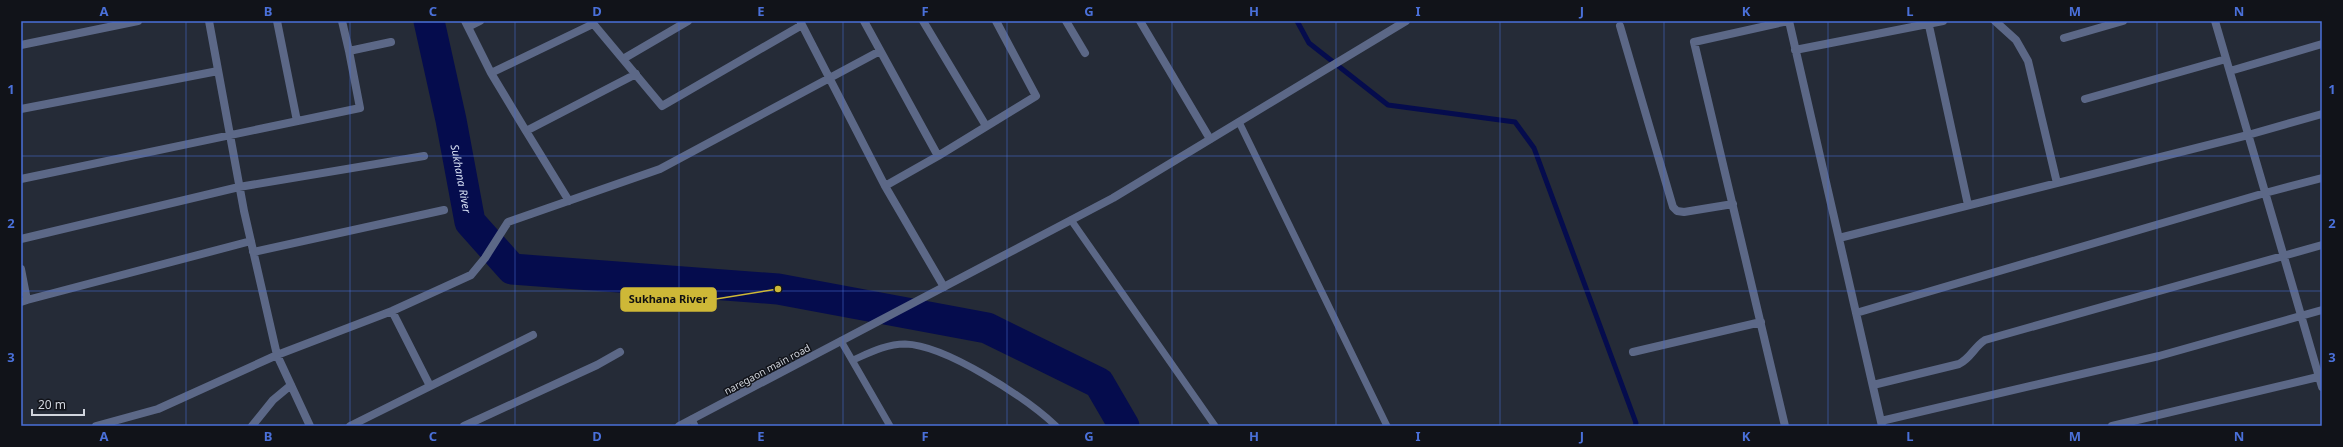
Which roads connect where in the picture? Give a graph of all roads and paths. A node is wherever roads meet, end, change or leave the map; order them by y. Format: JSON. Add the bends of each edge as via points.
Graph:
{"nodes":[{"id":1,"x":138,"y":21,"type":"edge"},
{"id":2,"x":209,"y":21,"type":"edge"},
{"id":3,"x":277,"y":21,"type":"edge"},
{"id":4,"x":342,"y":21,"type":"edge"},
{"id":5,"x":480,"y":21,"type":"edge"},
{"id":6,"x":688,"y":21,"type":"edge"},
{"id":7,"x":864,"y":21,"type":"edge"},
{"id":8,"x":923,"y":21,"type":"edge"},
{"id":9,"x":996,"y":21,"type":"edge"},
{"id":10,"x":1066,"y":21,"type":"edge"},
{"id":11,"x":1140,"y":21,"type":"edge"},
{"id":12,"x":1406,"y":21,"type":"edge"},
{"id":13,"x":1788,"y":21,"type":"edge"},
{"id":14,"x":1943,"y":21,"type":"edge"},
{"id":15,"x":1995,"y":21,"type":"edge"},
{"id":16,"x":2123,"y":21,"type":"edge"},
{"id":17,"x":2215,"y":21,"type":"edge"},
{"id":18,"x":592,"y":22,"type":"edge"},
{"id":19,"x":1929,"y":22,"type":"edge"},
{"id":20,"x":801,"y":23,"type":"edge"},
{"id":21,"x":467,"y":24,"type":"edge"},
{"id":22,"x":1620,"y":26,"type":"dead end"},
{"id":23,"x":2064,"y":38,"type":"dead end"},
{"id":24,"x":391,"y":42,"type":"dead end"},
{"id":25,"x":2322,"y":44,"type":"edge"},
{"id":26,"x":21,"y":45,"type":"edge"},
{"id":27,"x":1795,"y":50,"type":"junction"},
{"id":28,"x":350,"y":51,"type":"junction"},
{"id":29,"x":880,"y":51,"type":"junction"},
{"id":30,"x":1085,"y":53,"type":"dead end"},
{"id":31,"x":623,"y":59,"type":"junction"},
{"id":32,"x":2226,"y":59,"type":"junction"},
{"id":33,"x":218,"y":71,"type":"junction"},
{"id":34,"x":2230,"y":71,"type":"junction"},
{"id":35,"x":491,"y":73,"type":"junction"},
{"id":36,"x":636,"y":74,"type":"junction"},
{"id":37,"x":830,"y":78,"type":"junction"},
{"id":38,"x":2085,"y":99,"type":"dead end"},
{"id":39,"x":21,"y":109,"type":"edge"},
{"id":40,"x":2322,"y":114,"type":"edge"},
{"id":41,"x":297,"y":121,"type":"junction"},
{"id":42,"x":1239,"y":122,"type":"junction"},
{"id":43,"x":986,"y":126,"type":"junction"},
{"id":44,"x":526,"y":132,"type":"junction"},
{"id":45,"x":230,"y":135,"type":"junction"},
{"id":46,"x":2248,"y":135,"type":"junction"},
{"id":47,"x":1210,"y":139,"type":"junction"},
{"id":48,"x":424,"y":156,"type":"dead end"},
{"id":49,"x":938,"y":156,"type":"junction"},
{"id":50,"x":2322,"y":178,"type":"edge"},
{"id":51,"x":21,"y":179,"type":"edge"},
{"id":52,"x":2057,"y":183,"type":"junction"},
{"id":53,"x":886,"y":186,"type":"junction"},
{"id":54,"x":239,"y":187,"type":"junction"},
{"id":55,"x":2265,"y":193,"type":"junction"},
{"id":56,"x":569,"y":201,"type":"junction"},
{"id":57,"x":1733,"y":204,"type":"junction"},
{"id":58,"x":1968,"y":206,"type":"junction"},
{"id":59,"x":444,"y":210,"type":"dead end"},
{"id":60,"x":1071,"y":220,"type":"junction"},
{"id":61,"x":1839,"y":238,"type":"junction"},
{"id":62,"x":21,"y":239,"type":"edge"},
{"id":63,"x":251,"y":241,"type":"junction"},
{"id":64,"x":2322,"y":245,"type":"edge"},
{"id":65,"x":253,"y":252,"type":"junction"},
{"id":66,"x":2283,"y":256,"type":"junction"},
{"id":67,"x":21,"y":269,"type":"edge"},
{"id":68,"x":944,"y":287,"type":"junction"},
{"id":69,"x":24,"y":301,"type":"edge"},
{"id":70,"x":2322,"y":310,"type":"edge"},
{"id":71,"x":392,"y":311,"type":"junction"},
{"id":72,"x":1856,"y":313,"type":"junction"},
{"id":73,"x":2301,"y":316,"type":"junction"},
{"id":74,"x":1761,"y":322,"type":"junction"},
{"id":75,"x":533,"y":335,"type":"dead end"},
{"id":76,"x":842,"y":341,"type":"junction"},
{"id":77,"x":620,"y":352,"type":"dead end"},
{"id":78,"x":1632,"y":352,"type":"dead end"},
{"id":79,"x":277,"y":355,"type":"junction"},
{"id":80,"x":853,"y":360,"type":"junction"},
{"id":81,"x":2320,"y":376,"type":"edge"},
{"id":82,"x":292,"y":385,"type":"junction"},
{"id":83,"x":1872,"y":385,"type":"junction"},
{"id":84,"x":430,"y":386,"type":"junction"},
{"id":85,"x":2322,"y":387,"type":"edge"},
{"id":86,"x":693,"y":423,"type":"edge"},
{"id":87,"x":1881,"y":424,"type":"edge"},
{"id":88,"x":96,"y":426,"type":"edge"},
{"id":89,"x":252,"y":426,"type":"edge"},
{"id":90,"x":310,"y":426,"type":"edge"},
{"id":91,"x":350,"y":426,"type":"edge"},
{"id":92,"x":464,"y":426,"type":"edge"},
{"id":93,"x":679,"y":426,"type":"edge"},
{"id":94,"x":890,"y":426,"type":"edge"},
{"id":95,"x":1056,"y":426,"type":"edge"},
{"id":96,"x":1215,"y":426,"type":"edge"},
{"id":97,"x":1387,"y":426,"type":"edge"},
{"id":98,"x":1786,"y":426,"type":"edge"},
{"id":99,"x":2112,"y":426,"type":"edge"}],
"edges":[{"from":1,"to":26,"type":"street"},
{"from":2,"to":33,"type":"street"},
{"from":3,"to":41,"type":"street"},
{"from":4,"to":28,"type":"street"},
{"from":5,"to":21,"type":"street"},
{"from":6,"to":31,"type":"street"},
{"from":7,"to":29,"type":"street"},
{"from":8,"to":43,"type":"street"},
{"from":9,"to":43,"type":"street","via":[[1036,96]]},
{"from":10,"to":30,"type":"street"},
{"from":11,"to":47,"type":"street"},
{"from":12,"to":42,"type":"street","name":"naregaon main road"},
{"from":13,"to":27,"type":"street"},
{"from":13,"to":57,"type":"street","via":[[1694,42]]},
{"from":14,"to":19,"type":"street"},
{"from":15,"to":52,"type":"street","via":[[2016,40],[2028,61]]},
{"from":16,"to":23,"type":"street"},
{"from":17,"to":32,"type":"street"},
{"from":18,"to":31,"type":"street"},
{"from":18,"to":35,"type":"street"},
{"from":19,"to":27,"type":"street"},
{"from":19,"to":58,"type":"street"},
{"from":20,"to":36,"type":"street","via":[[662,106]]},
{"from":20,"to":37,"type":"street"},
{"from":21,"to":35,"type":"street"},
{"from":22,"to":57,"type":"street","via":[[1673,207],[1684,212]]},
{"from":24,"to":28,"type":"street"},
{"from":25,"to":34,"type":"street"},
{"from":27,"to":61,"type":"street"},
{"from":28,"to":41,"type":"street","via":[[360,108]]},
{"from":29,"to":37,"type":"street"},
{"from":29,"to":49,"type":"street"},
{"from":31,"to":36,"type":"street"},
{"from":32,"to":34,"type":"street"},
{"from":32,"to":38,"type":"street"},
{"from":33,"to":39,"type":"street"},
{"from":33,"to":45,"type":"street"},
{"from":34,"to":46,"type":"street"},
{"from":35,"to":44,"type":"street"},
{"from":36,"to":44,"type":"street"},
{"from":37,"to":53,"type":"street"},
{"from":37,"to":56,"type":"street","via":[[660,169]]},
{"from":40,"to":46,"type":"street"},
{"from":41,"to":45,"type":"street"},
{"from":42,"to":47,"type":"street","name":"naregaon main road"},
{"from":42,"to":97,"type":"lane"},
{"from":43,"to":49,"type":"street"},
{"from":44,"to":56,"type":"street"},
{"from":45,"to":51,"type":"street"},
{"from":45,"to":54,"type":"street"},
{"from":46,"to":52,"type":"street"},
{"from":46,"to":55,"type":"street"},
{"from":47,"to":60,"type":"street","name":"naregaon main road","via":[[1113,198]]},
{"from":48,"to":54,"type":"street"},
{"from":49,"to":53,"type":"street"},
{"from":50,"to":55,"type":"street"},
{"from":52,"to":58,"type":"street"},
{"from":53,"to":68,"type":"street"},
{"from":54,"to":62,"type":"street"},
{"from":54,"to":63,"type":"street"},
{"from":55,"to":66,"type":"street"},
{"from":55,"to":72,"type":"street"},
{"from":56,"to":71,"type":"street","via":[[508,222],[471,275]]},
{"from":57,"to":74,"type":"street"},
{"from":58,"to":61,"type":"street"},
{"from":59,"to":65,"type":"street"},
{"from":60,"to":68,"type":"street","name":"naregaon main road"},
{"from":60,"to":96,"type":"lane"},
{"from":61,"to":72,"type":"street"},
{"from":63,"to":65,"type":"street"},
{"from":63,"to":69,"type":"street"},
{"from":64,"to":66,"type":"street"},
{"from":65,"to":79,"type":"street"},
{"from":66,"to":73,"type":"street"},
{"from":66,"to":83,"type":"street","via":[[1985,340],[1970,358],[1959,364]]},
{"from":67,"to":69,"type":"street"},
{"from":68,"to":76,"type":"street","name":"naregaon main road"},
{"from":70,"to":73,"type":"street"},
{"from":71,"to":79,"type":"street"},
{"from":71,"to":84,"type":"street"},
{"from":72,"to":83,"type":"street"},
{"from":73,"to":81,"type":"street"},
{"from":73,"to":87,"type":"street","via":[[2159,356]]},
{"from":74,"to":78,"type":"street"},
{"from":74,"to":98,"type":"street"},
{"from":75,"to":84,"type":"street"},
{"from":76,"to":80,"type":"lane"},
{"from":76,"to":86,"type":"street","name":"naregaon main road"},
{"from":77,"to":92,"type":"street"},
{"from":79,"to":82,"type":"street"},
{"from":79,"to":88,"type":"street","via":[[158,409]]},
{"from":80,"to":94,"type":"lane"},
{"from":80,"to":95,"type":"lane","via":[[878,349],[905,344],[943,354],[1008,389]]},
{"from":81,"to":85,"type":"street"},
{"from":81,"to":99,"type":"street"},
{"from":82,"to":89,"type":"street","via":[[273,400]]},
{"from":82,"to":90,"type":"street"},
{"from":83,"to":87,"type":"street"},
{"from":84,"to":91,"type":"street"},
{"from":86,"to":93,"type":"street","name":"naregaon main road"}]}
